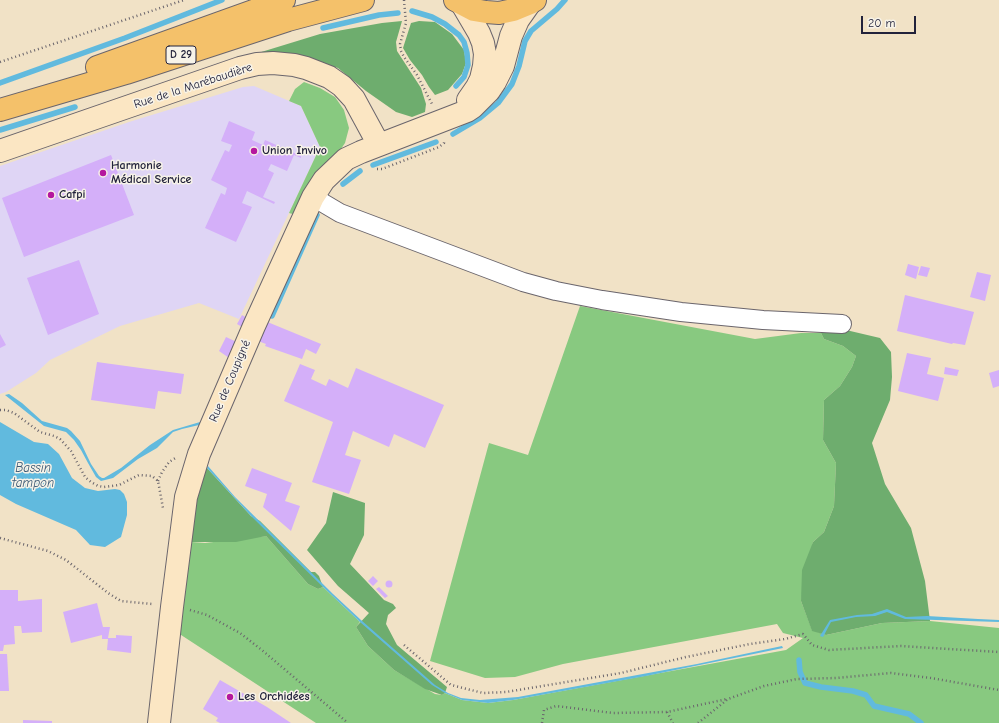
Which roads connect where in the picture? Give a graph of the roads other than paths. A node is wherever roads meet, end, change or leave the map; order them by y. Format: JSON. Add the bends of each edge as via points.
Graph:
{"nodes":[{"id":1,"x":284,"y":0,"type":"edge"},
{"id":2,"x":363,"y":0,"type":"edge"},
{"id":3,"x":458,"y":2,"type":"edge"},
{"id":4,"x":532,"y":2,"type":"edge"},
{"id":5,"x":0,"y":102,"type":"edge"},
{"id":6,"x":0,"y":110,"type":"edge"},
{"id":7,"x":439,"y":123,"type":"junction"},
{"id":8,"x":380,"y":145,"type":"junction"},
{"id":9,"x":0,"y":151,"type":"edge"},
{"id":10,"x":313,"y":197,"type":"junction"},
{"id":11,"x":842,"y":324,"type":"dead end"},
{"id":12,"x":159,"y":723,"type":"edge"}],
"edges":[{"from":1,"to":5,"type":"main road","number":"D 29"},
{"from":2,"to":6,"type":"main road","number":"D 29","via":[[288,20],[126,73]]},
{"from":3,"to":4,"type":"main road","via":[[474,10],[499,13]]},
{"from":3,"to":7,"type":"street","name":"Rue de Coupigné","via":[[474,23],[483,43],[484,66],[481,79],[471,96]]},
{"from":4,"to":7,"type":"street","name":"Rue de Coupigné","via":[[518,20],[500,74],[489,91],[467,112]]},
{"from":7,"to":8,"type":"street","name":"Rue de Coupigné"},
{"from":8,"to":9,"type":"street","name":"Rue de la Marébaudière","via":[[354,99],[342,86],[329,77],[306,68],[273,63],[240,68]]},
{"from":8,"to":10,"type":"street","name":"Rue de Coupigné","via":[[346,160],[324,180]]},
{"from":10,"to":11,"type":"street","via":[[340,213],[523,282],[556,291],[681,312]]},
{"from":10,"to":12,"type":"street","name":"Rue de Coupigné","via":[[199,454],[186,497],[165,606]]}]}
